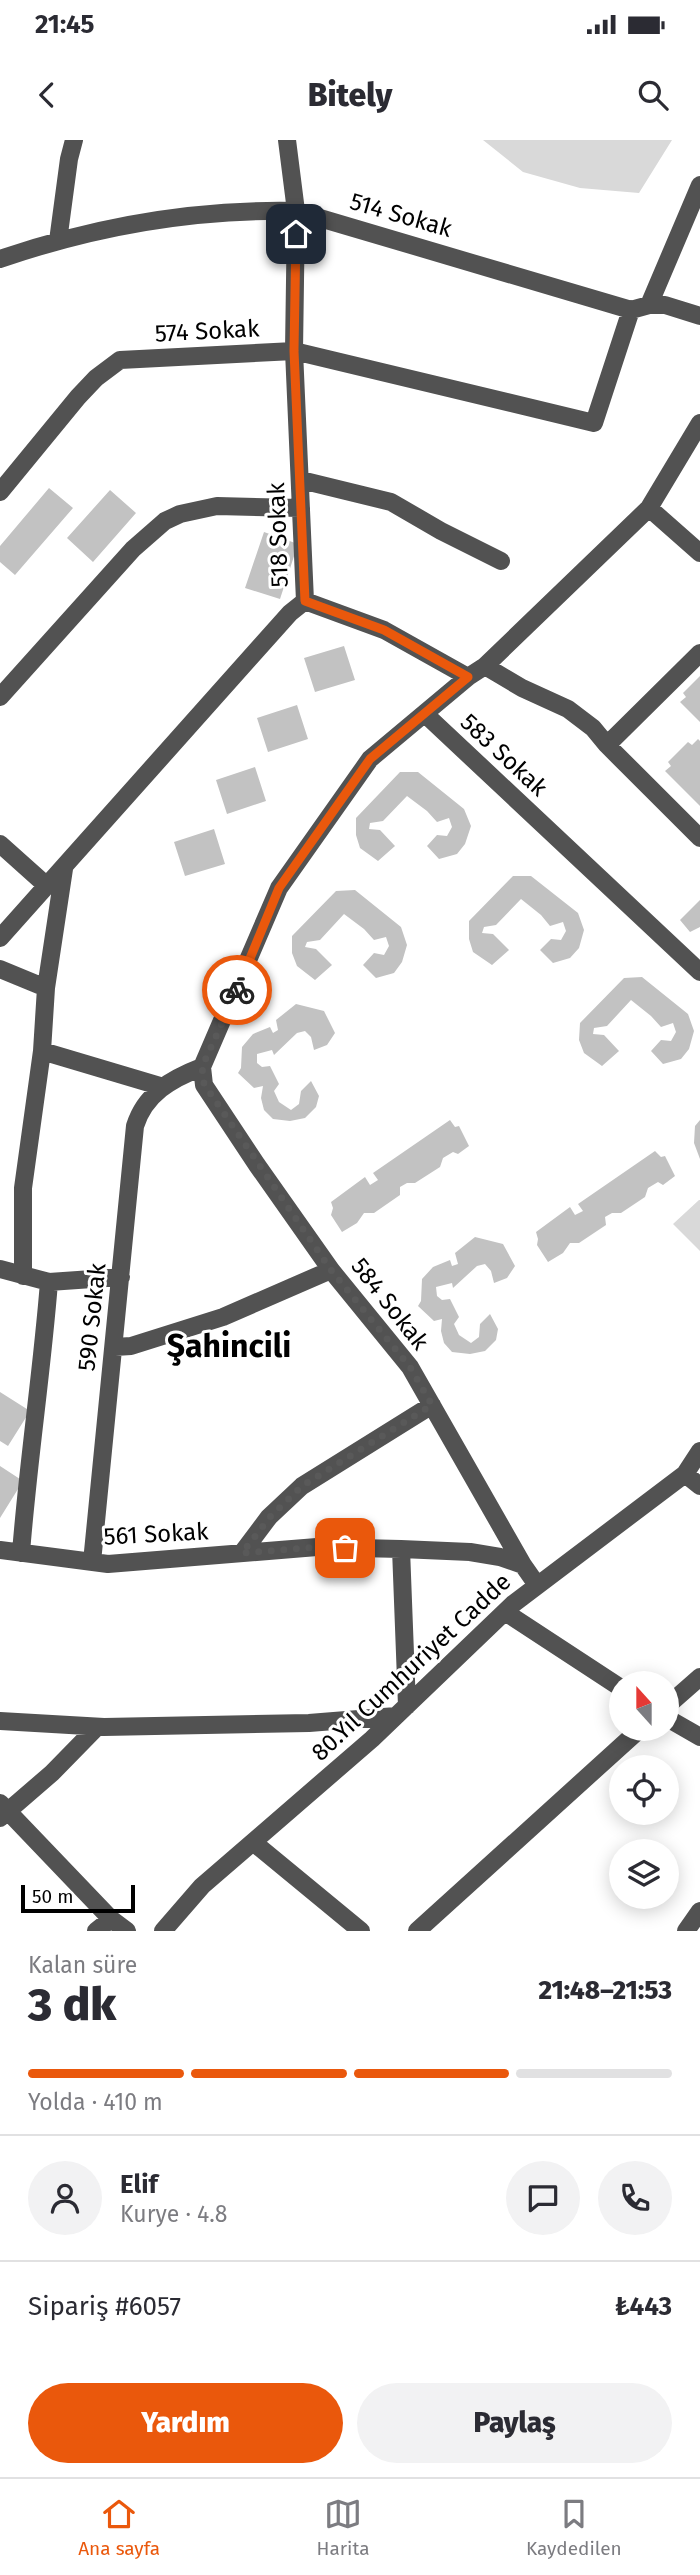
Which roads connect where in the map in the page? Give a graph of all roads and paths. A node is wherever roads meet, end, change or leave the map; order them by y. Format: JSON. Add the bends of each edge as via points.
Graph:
{"nodes":[{"id":1,"x":74,"y":140,"type":"edge"},
{"id":2,"x":287,"y":140,"type":"edge"},
{"id":3,"x":700,"y":185,"type":"edge"},
{"id":4,"x":296,"y":211,"type":"junction"},
{"id":5,"x":58,"y":241,"type":"junction"},
{"id":6,"x":0,"y":259,"type":"edge"},
{"id":7,"x":640,"y":308,"type":"junction"},
{"id":8,"x":700,"y":316,"type":"edge"},
{"id":9,"x":294,"y":351,"type":"junction"},
{"id":10,"x":700,"y":423,"type":"edge"},
{"id":11,"x":301,"y":480,"type":"junction"},
{"id":12,"x":0,"y":492,"type":"edge"},
{"id":13,"x":301,"y":508,"type":"junction"},
{"id":14,"x":649,"y":508,"type":"junction"},
{"id":15,"x":700,"y":553,"type":"edge"},
{"id":16,"x":501,"y":561,"type":"dead end"},
{"id":17,"x":305,"y":601,"type":"junction"},
{"id":18,"x":700,"y":653,"type":"edge"},
{"id":19,"x":485,"y":666,"type":"junction"},
{"id":20,"x":468,"y":677,"type":"junction"},
{"id":21,"x":3,"y":687,"type":"edge"},
{"id":22,"x":425,"y":714,"type":"junction"},
{"id":23,"x":607,"y":746,"type":"junction"},
{"id":24,"x":700,"y":838,"type":"edge"},
{"id":25,"x":0,"y":844,"type":"edge"},
{"id":26,"x":64,"y":869,"type":"junction"},
{"id":27,"x":47,"y":886,"type":"junction"},
{"id":28,"x":0,"y":938,"type":"edge"},
{"id":29,"x":0,"y":970,"type":"edge"},
{"id":30,"x":700,"y":972,"type":"edge"},
{"id":31,"x":46,"y":988,"type":"junction"},
{"id":32,"x":42,"y":1051,"type":"junction"},
{"id":33,"x":204,"y":1064,"type":"junction"},
{"id":34,"x":163,"y":1087,"type":"junction"},
{"id":35,"x":0,"y":1269,"type":"edge"},
{"id":36,"x":331,"y":1270,"type":"junction"},
{"id":37,"x":23,"y":1276,"type":"junction"},
{"id":38,"x":121,"y":1277,"type":"junction"},
{"id":39,"x":49,"y":1282,"type":"junction"},
{"id":40,"x":115,"y":1347,"type":"junction"},
{"id":41,"x":432,"y":1405,"type":"junction"},
{"id":42,"x":700,"y":1451,"type":"edge"},
{"id":43,"x":685,"y":1474,"type":"junction"},
{"id":44,"x":700,"y":1486,"type":"edge"},
{"id":45,"x":401,"y":1549,"type":"junction"},
{"id":46,"x":0,"y":1550,"type":"edge"},
{"id":47,"x":21,"y":1553,"type":"junction"},
{"id":48,"x":242,"y":1553,"type":"junction"},
{"id":49,"x":92,"y":1562,"type":"junction"},
{"id":50,"x":523,"y":1565,"type":"junction"},
{"id":51,"x":537,"y":1585,"type":"junction"},
{"id":52,"x":505,"y":1612,"type":"junction"},
{"id":53,"x":700,"y":1677,"type":"edge"},
{"id":54,"x":609,"y":1680,"type":"edge"},
{"id":55,"x":679,"y":1695,"type":"edge"},
{"id":56,"x":402,"y":1711,"type":"junction"},
{"id":57,"x":0,"y":1721,"type":"edge"},
{"id":58,"x":679,"y":1725,"type":"edge"},
{"id":59,"x":97,"y":1727,"type":"junction"},
{"id":60,"x":700,"y":1737,"type":"edge"},
{"id":61,"x":627,"y":1741,"type":"edge"},
{"id":62,"x":3,"y":1811,"type":"edge"},
{"id":63,"x":253,"y":1842,"type":"junction"},
{"id":64,"x":700,"y":1911,"type":"edge"},
{"id":65,"x":111,"y":1919,"type":"junction"},
{"id":66,"x":96,"y":1931,"type":"edge"},
{"id":67,"x":127,"y":1931,"type":"edge"},
{"id":68,"x":163,"y":1931,"type":"edge"},
{"id":69,"x":361,"y":1931,"type":"edge"},
{"id":70,"x":417,"y":1931,"type":"edge"},
{"id":71,"x":686,"y":1931,"type":"edge"}],
"edges":[{"from":1,"to":5,"type":"street"},
{"from":2,"to":4,"type":"street","name":"518 Sokak"},
{"from":3,"to":7,"type":"street"},
{"from":4,"to":5,"type":"street","name":"514 Sokak","via":[[251,210],[127,224]]},
{"from":4,"to":7,"type":"street","name":"514 Sokak"},
{"from":4,"to":9,"type":"street","name":"518 Sokak"},
{"from":5,"to":6,"type":"street","name":"514 Sokak"},
{"from":7,"to":8,"type":"street","name":"514 Sokak","via":[[674,307]]},
{"from":7,"to":9,"type":"street","name":"574 Sokak","via":[[594,423]]},
{"from":9,"to":11,"type":"street","name":"518 Sokak"},
{"from":9,"to":12,"type":"street","name":"574 Sokak","via":[[120,360],[78,397]]},
{"from":10,"to":14,"type":"street"},
{"from":11,"to":13,"type":"street","name":"518 Sokak"},
{"from":11,"to":16,"type":"street","via":[[391,502]]},
{"from":13,"to":17,"type":"street","name":"518 Sokak"},
{"from":13,"to":21,"type":"street","via":[[218,506],[165,521]]},
{"from":14,"to":15,"type":"street"},
{"from":14,"to":19,"type":"street"},
{"from":17,"to":20,"type":"street","via":[[384,630]]},
{"from":17,"to":26,"type":"street","name":"518 Sokak"},
{"from":18,"to":23,"type":"street"},
{"from":19,"to":20,"type":"street"},
{"from":19,"to":23,"type":"street","via":[[568,709]]},
{"from":20,"to":22,"type":"street"},
{"from":22,"to":30,"type":"street","name":"583 Sokak"},
{"from":22,"to":33,"type":"street","name":"583 Sokak","via":[[370,759],[279,888]]},
{"from":23,"to":24,"type":"street"},
{"from":25,"to":27,"type":"street"},
{"from":26,"to":27,"type":"street","name":"518 Sokak"},
{"from":26,"to":31,"type":"street"},
{"from":27,"to":28,"type":"street","name":"518 Sokak"},
{"from":29,"to":31,"type":"street"},
{"from":31,"to":32,"type":"street"},
{"from":32,"to":34,"type":"street"},
{"from":32,"to":37,"type":"street","via":[[23,1188]]},
{"from":33,"to":34,"type":"street","name":"590 Sokak"},
{"from":33,"to":36,"type":"street","name":"584 Sokak","via":[[204,1084]]},
{"from":34,"to":38,"type":"street","name":"590 Sokak","via":[[147,1100],[135,1126]]},
{"from":35,"to":37,"type":"street"},
{"from":36,"to":40,"type":"street","via":[[223,1317]]},
{"from":36,"to":41,"type":"street","name":"584 Sokak","via":[[410,1367]]},
{"from":37,"to":39,"type":"street"},
{"from":38,"to":39,"type":"street"},
{"from":38,"to":40,"type":"street","name":"590 Sokak"},
{"from":39,"to":47,"type":"street"},
{"from":40,"to":49,"type":"street","name":"590 Sokak"},
{"from":41,"to":48,"type":"street","via":[[302,1486]]},
{"from":41,"to":50,"type":"street","name":"584 Sokak"},
{"from":42,"to":43,"type":"street","name":"80.Yıl Cumhuriyet Cadde"},
{"from":43,"to":44,"type":"street"},
{"from":43,"to":51,"type":"street","name":"80.Yıl Cumhuriyet Cadde"},
{"from":45,"to":48,"type":"street","name":"561 Sokak","via":[[317,1547]]},
{"from":45,"to":50,"type":"street","name":"561 Sokak","via":[[470,1552]]},
{"from":45,"to":56,"type":"street"},
{"from":46,"to":47,"type":"street","name":"561 Sokak"},
{"from":47,"to":49,"type":"street","name":"561 Sokak"},
{"from":48,"to":49,"type":"street","name":"561 Sokak"},
{"from":50,"to":51,"type":"street","name":"584 Sokak"},
{"from":51,"to":52,"type":"street","name":"80.Yıl Cumhuriyet Cadde"},
{"from":52,"to":54,"type":"street"},
{"from":52,"to":56,"type":"street","name":"80.Yıl Cumhuriyet Cadde"},
{"from":53,"to":55,"type":"street"},
{"from":56,"to":59,"type":"street","via":[[309,1723]]},
{"from":56,"to":63,"type":"street","name":"80.Yıl Cumhuriyet Cadde"},
{"from":57,"to":59,"type":"street"},
{"from":58,"to":60,"type":"street"},
{"from":59,"to":62,"type":"street","via":[[52,1773]]},
{"from":61,"to":70,"type":"street"},
{"from":62,"to":65,"type":"street"},
{"from":63,"to":68,"type":"street","name":"80.Yıl Cumhuriyet Cadde","via":[[202,1886]]},
{"from":63,"to":69,"type":"street"},
{"from":64,"to":71,"type":"street"},
{"from":65,"to":66,"type":"street"},
{"from":65,"to":67,"type":"street"}]}
